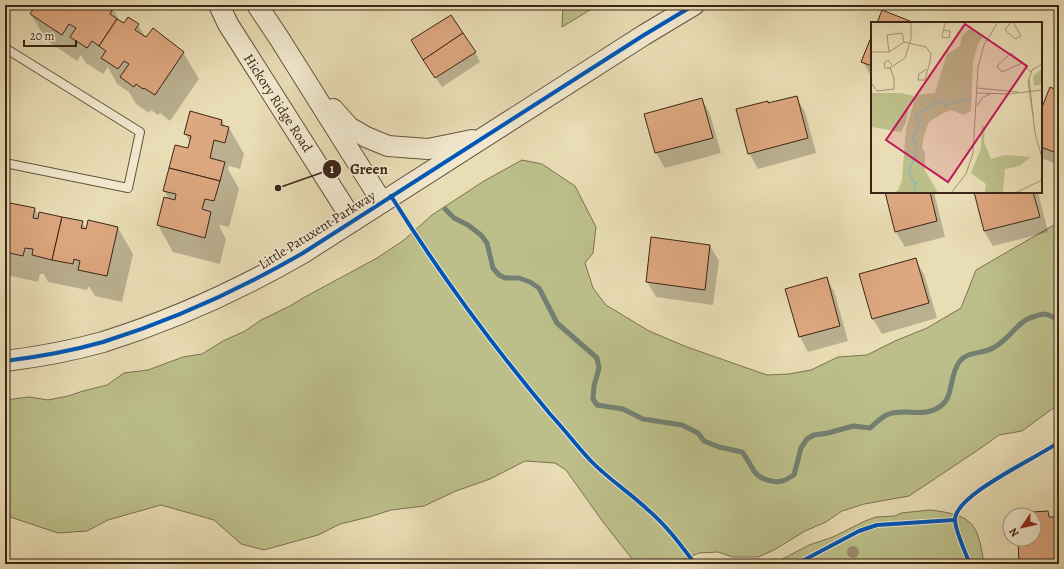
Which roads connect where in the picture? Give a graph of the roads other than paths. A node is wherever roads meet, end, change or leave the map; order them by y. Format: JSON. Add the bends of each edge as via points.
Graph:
{"nodes":[{"id":1,"x":219,"y":5,"type":"edge"},
{"id":2,"x":257,"y":5,"type":"edge"},
{"id":3,"x":694,"y":5,"type":"edge"},
{"id":4,"x":5,"y":48,"type":"edge"},
{"id":5,"x":304,"y":77,"type":"junction"},
{"id":6,"x":484,"y":137,"type":"junction"},
{"id":7,"x":5,"y":164,"type":"edge"},
{"id":8,"x":382,"y":202,"type":"junction"},
{"id":9,"x":353,"y":221,"type":"junction"},
{"id":10,"x":5,"y":361,"type":"edge"}],
"edges":[{"from":1,"to":9,"type":"street","name":"Hickory Ridge Road","via":[[232,30]]},
{"from":2,"to":5,"type":"street"},
{"from":3,"to":6,"type":"street","name":"Little Patuxent Parkway"},
{"from":4,"to":7,"type":"lane","via":[[140,132],[128,188]]},
{"from":5,"to":6,"type":"street","via":[[350,127],[388,146],[428,149]]},
{"from":5,"to":8,"type":"street"},
{"from":6,"to":8,"type":"street","name":"Little Patuxent Parkway"},
{"from":8,"to":9,"type":"street","name":"Little Patuxent Parkway"},
{"from":9,"to":10,"type":"street","name":"Little Patuxent Parkway","via":[[259,278],[162,321],[102,342]]}]}
